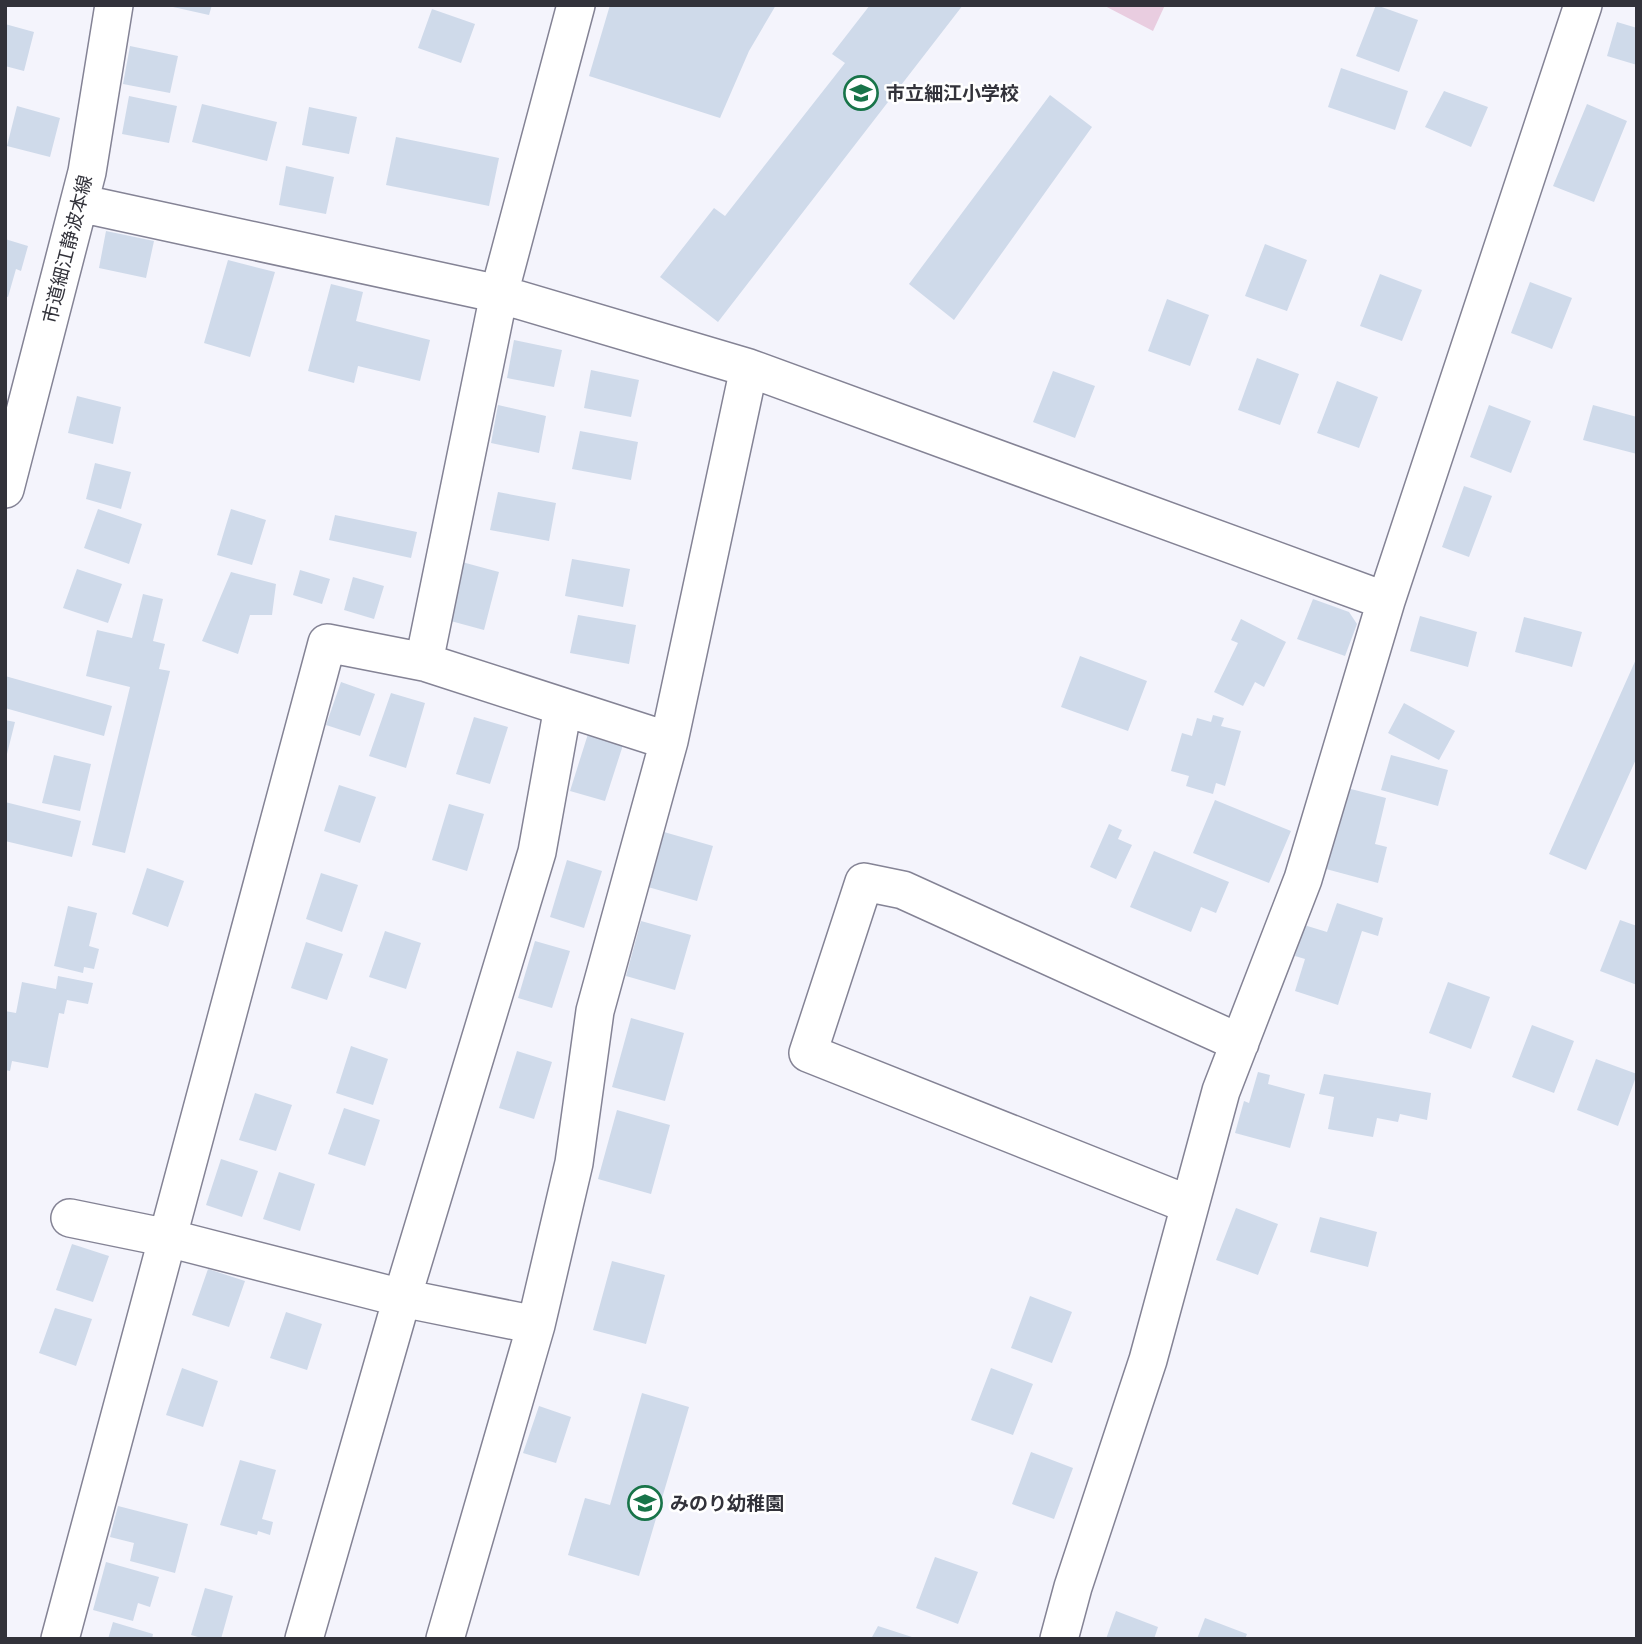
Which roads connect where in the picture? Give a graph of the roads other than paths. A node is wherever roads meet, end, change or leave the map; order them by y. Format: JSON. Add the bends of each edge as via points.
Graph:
{"nodes":[{"id":1,"x":114,"y":5,"type":"edge"},
{"id":2,"x":576,"y":5,"type":"edge"},
{"id":3,"x":1583,"y":5,"type":"edge"},
{"id":4,"x":79,"y":203,"type":"junction"},
{"id":5,"x":499,"y":294,"type":"junction"},
{"id":6,"x":749,"y":368,"type":"junction"},
{"id":7,"x":5,"y":489,"type":"edge"},
{"id":8,"x":1386,"y":601,"type":"junction"},
{"id":9,"x":424,"y":662,"type":"junction"},
{"id":10,"x":563,"y":707,"type":"junction"},
{"id":11,"x":669,"y":741,"type":"junction"},
{"id":12,"x":1240,"y":1043,"type":"junction"},
{"id":13,"x":1190,"y":1205,"type":"junction"},
{"id":14,"x":70,"y":1218,"type":"dead end"},
{"id":15,"x":168,"y":1238,"type":"junction"},
{"id":16,"x":402,"y":1298,"type":"junction"},
{"id":17,"x":536,"y":1325,"type":"junction"},
{"id":18,"x":60,"y":1639,"type":"edge"},
{"id":19,"x":304,"y":1639,"type":"edge"},
{"id":20,"x":445,"y":1639,"type":"edge"},
{"id":21,"x":1059,"y":1639,"type":"edge"}],
"edges":[{"from":1,"to":4,"type":"street","name":"市道細江静波本線"},
{"from":2,"to":5,"type":"street"},
{"from":3,"to":8,"type":"street"},
{"from":4,"to":5,"type":"street"},
{"from":4,"to":7,"type":"street","name":"市道細江静波本線"},
{"from":5,"to":6,"type":"street"},
{"from":5,"to":9,"type":"street"},
{"from":6,"to":8,"type":"street"},
{"from":6,"to":11,"type":"street"},
{"from":8,"to":12,"type":"street","via":[[1303,879]]},
{"from":9,"to":10,"type":"street"},
{"from":9,"to":15,"type":"street","via":[[327,643]]},
{"from":10,"to":11,"type":"street"},
{"from":10,"to":16,"type":"street","via":[[537,852]]},
{"from":11,"to":17,"type":"street","via":[[595,1011],[574,1163]]},
{"from":12,"to":13,"type":"street","via":[[1221,1091]]},
{"from":12,"to":13,"type":"street","via":[[903,890],[864,882],[808,1054]]},
{"from":13,"to":21,"type":"street","via":[[1149,1360]]},
{"from":14,"to":15,"type":"street"},
{"from":15,"to":16,"type":"street"},
{"from":15,"to":18,"type":"street"},
{"from":16,"to":17,"type":"street"},
{"from":16,"to":19,"type":"street"},
{"from":17,"to":20,"type":"street"}]}
